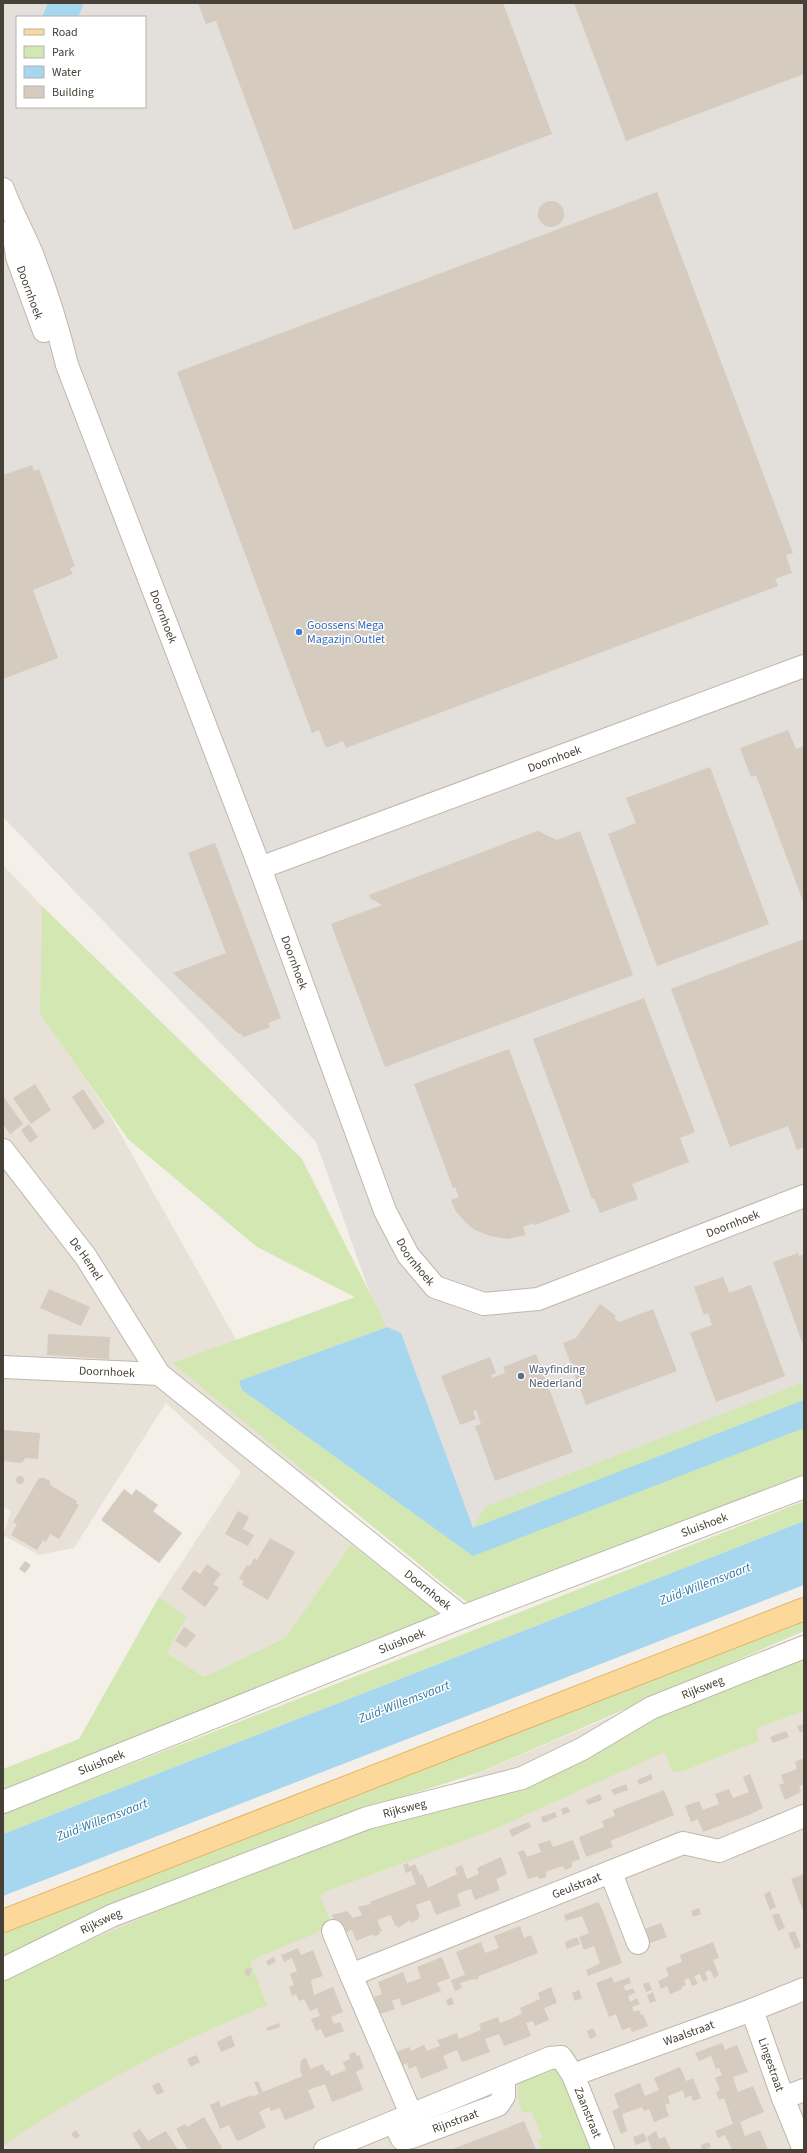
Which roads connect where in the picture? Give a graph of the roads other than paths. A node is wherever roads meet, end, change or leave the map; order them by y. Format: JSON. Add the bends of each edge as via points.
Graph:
{"nodes":[{"id":1,"x":3,"y":189,"type":"edge"},
{"id":2,"x":804,"y":666,"type":"edge"},
{"id":3,"x":260,"y":868,"type":"junction"},
{"id":4,"x":3,"y":1150,"type":"edge"},
{"id":5,"x":804,"y":1196,"type":"edge"},
{"id":6,"x":3,"y":1367,"type":"edge"},
{"id":7,"x":158,"y":1374,"type":"junction"},
{"id":8,"x":804,"y":1487,"type":"edge"},
{"id":9,"x":804,"y":1609,"type":"edge"},
{"id":10,"x":462,"y":1617,"type":"junction"},
{"id":11,"x":804,"y":1647,"type":"edge"},
{"id":12,"x":3,"y":1802,"type":"edge"},
{"id":13,"x":804,"y":1816,"type":"edge"},
{"id":14,"x":611,"y":1873,"type":"junction"},
{"id":15,"x":3,"y":1921,"type":"edge"},
{"id":16,"x":333,"y":1931,"type":"dead end"},
{"id":17,"x":638,"y":1944,"type":"dead end"},
{"id":18,"x":3,"y":1969,"type":"edge"},
{"id":19,"x":351,"y":1975,"type":"junction"},
{"id":20,"x":804,"y":1989,"type":"edge"},
{"id":21,"x":752,"y":2010,"type":"junction"},
{"id":22,"x":573,"y":2076,"type":"junction"},
{"id":23,"x":804,"y":2090,"type":"edge"},
{"id":24,"x":783,"y":2098,"type":"junction"},
{"id":25,"x":402,"y":2118,"type":"junction"},
{"id":26,"x":325,"y":2150,"type":"edge"},
{"id":27,"x":603,"y":2150,"type":"edge"},
{"id":28,"x":804,"y":2150,"type":"edge"}],
"edges":[{"from":1,"to":3,"type":"street","name":"Doornhoek","via":[[32,253],[58,328],[67,365]]},
{"from":2,"to":3,"type":"street","name":"Doornhoek"},
{"from":3,"to":5,"type":"street","name":"Doornhoek","via":[[385,1211],[408,1256],[435,1287],[484,1304],[538,1299]]},
{"from":4,"to":7,"type":"street","name":"De Hemel","via":[[86,1257]]},
{"from":6,"to":7,"type":"street","name":"Doornhoek"},
{"from":7,"to":10,"type":"street","name":"Doornhoek"},
{"from":8,"to":10,"type":"street","name":"Sluishoek"},
{"from":9,"to":15,"type":"main road"},
{"from":10,"to":12,"type":"street","name":"Sluishoek"},
{"from":11,"to":18,"type":"street","name":"Rijksweg","via":[[651,1708],[582,1750],[522,1778],[367,1818],[111,1916]]},
{"from":13,"to":14,"type":"street","name":"Geulstraat","via":[[719,1851],[683,1843]]},
{"from":14,"to":17,"type":"street"},
{"from":14,"to":19,"type":"street","name":"Geulstraat"},
{"from":16,"to":19,"type":"street"},
{"from":19,"to":25,"type":"street"},
{"from":20,"to":21,"type":"street","name":"Waalstraat"},
{"from":21,"to":22,"type":"street","name":"Waalstraat"},
{"from":21,"to":24,"type":"street","name":"Lingestraat"},
{"from":22,"to":25,"type":"street","name":"Rijnstraat","via":[[561,2057],[550,2058],[504,2077],[504,2096],[498,2105],[412,2138],[402,2139]]},
{"from":22,"to":27,"type":"street","name":"Zaanstraat"},
{"from":23,"to":24,"type":"street","name":"Lingestraat"},
{"from":24,"to":28,"type":"street"},
{"from":25,"to":26,"type":"street"}]}
